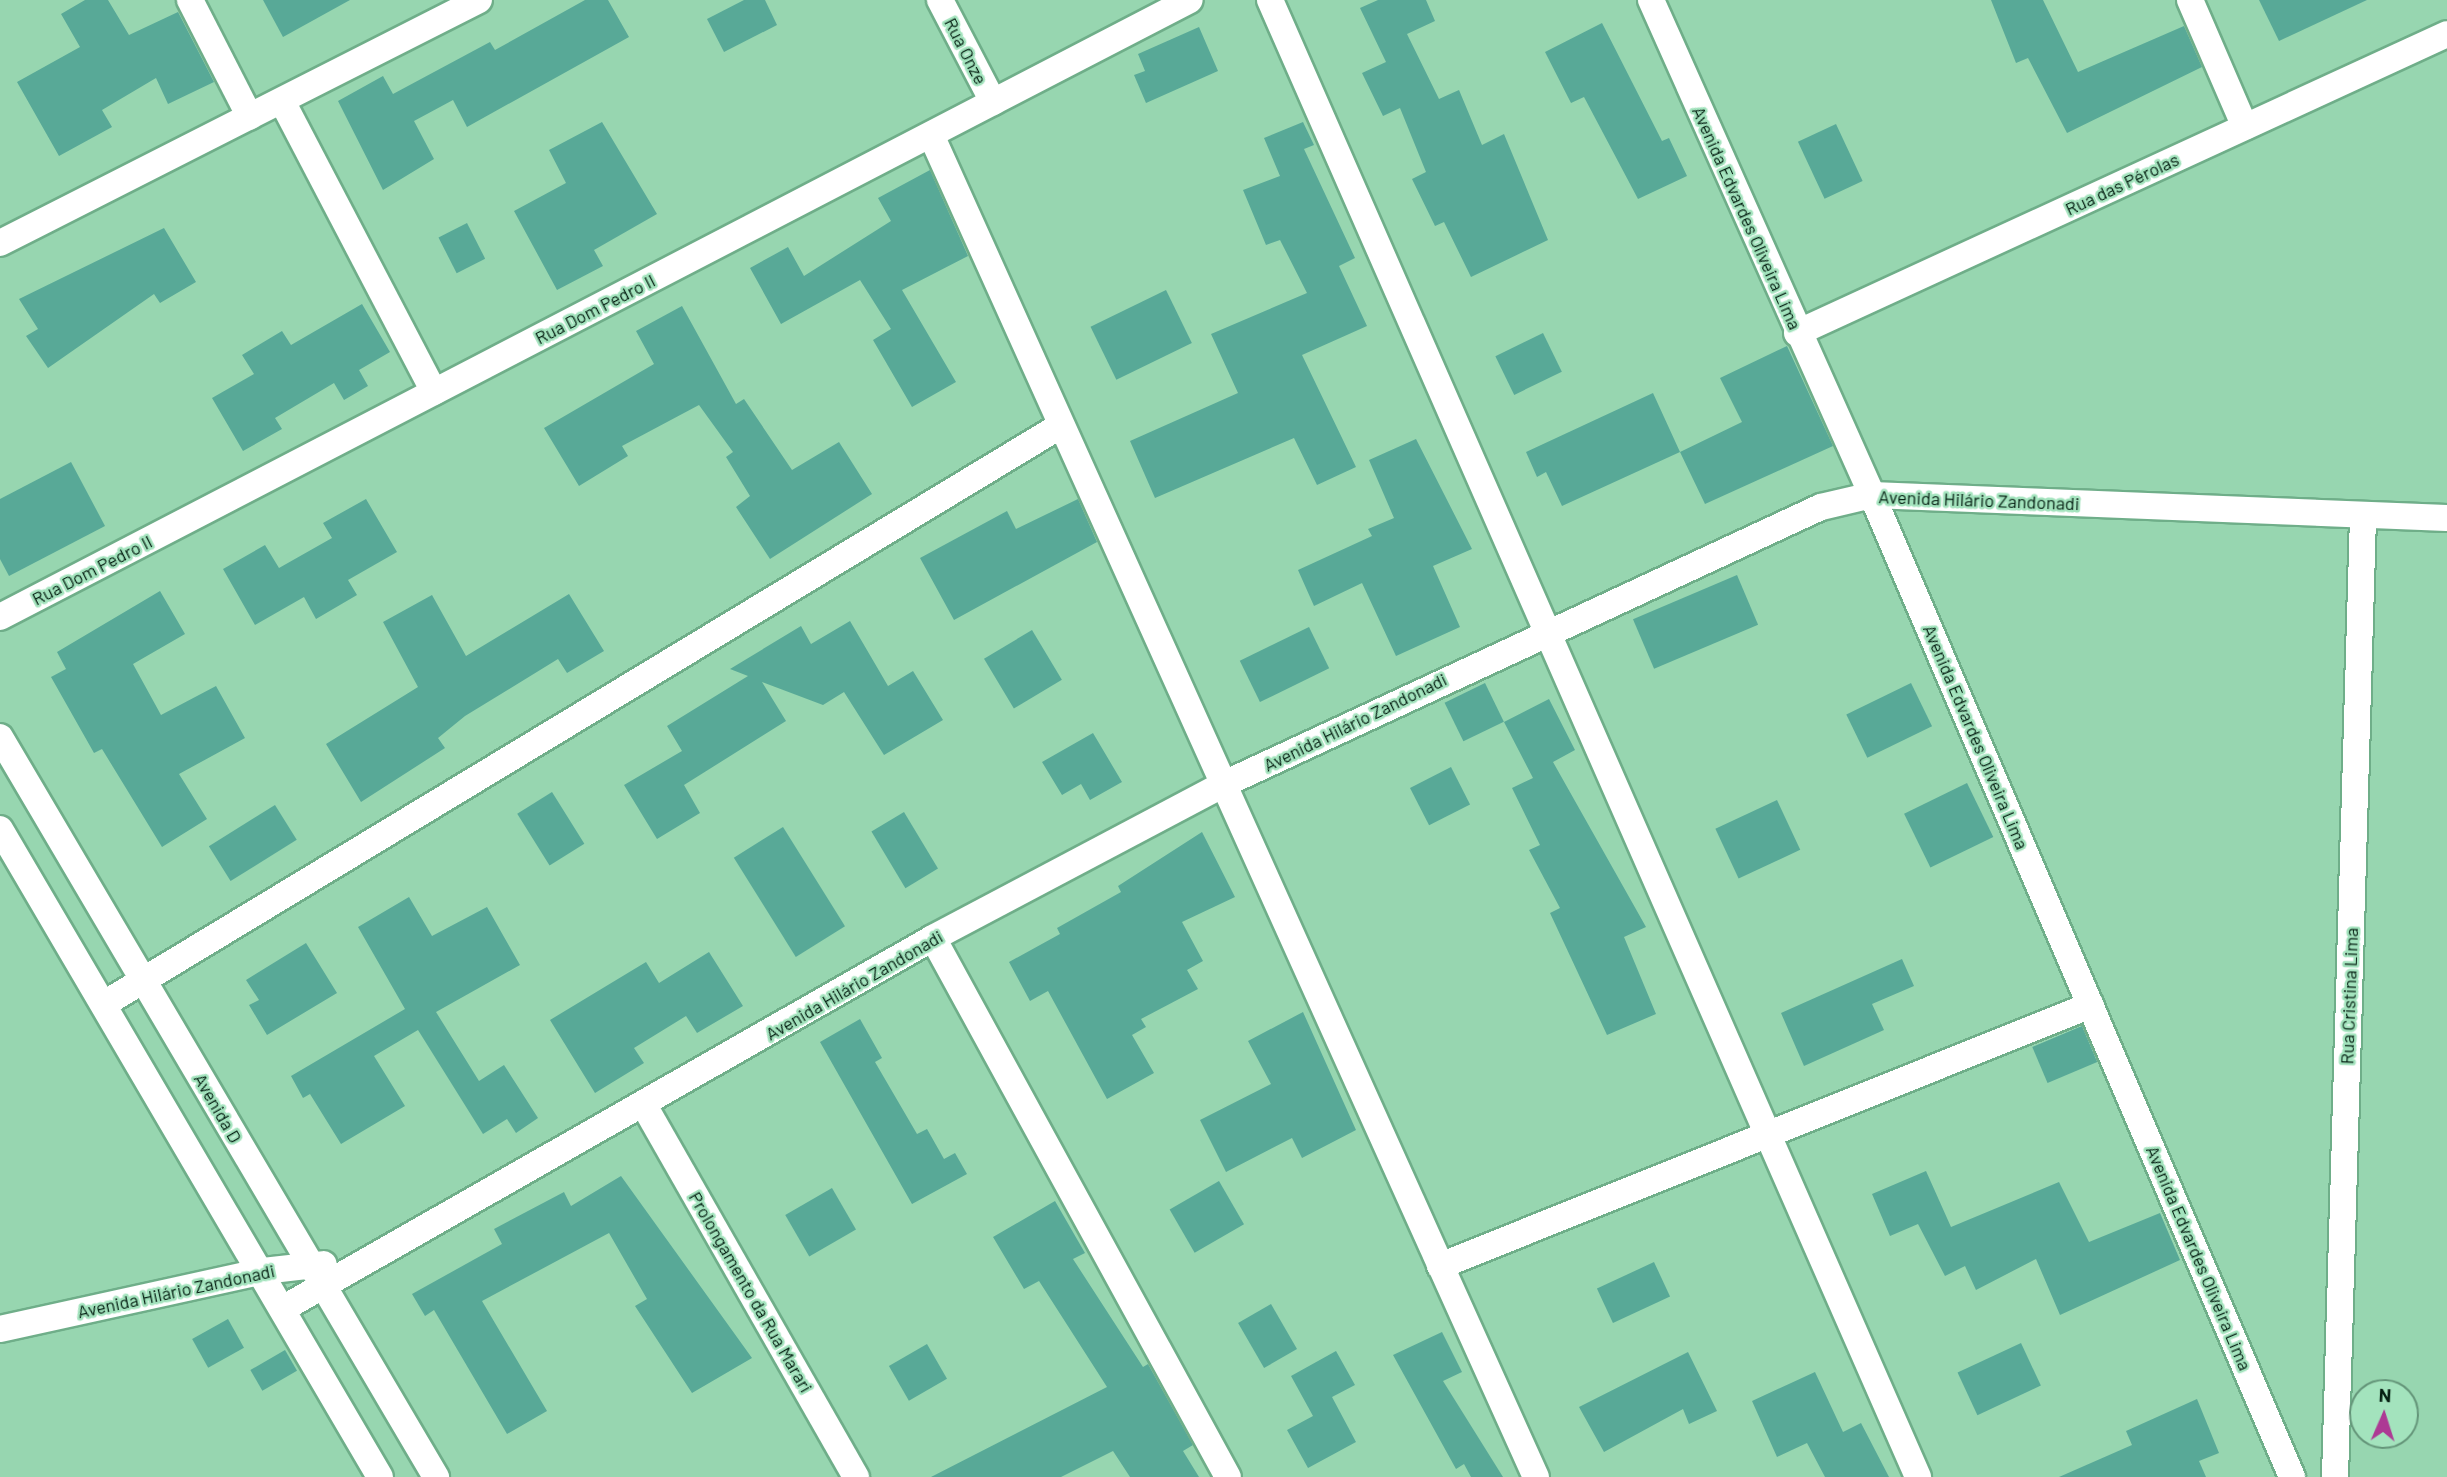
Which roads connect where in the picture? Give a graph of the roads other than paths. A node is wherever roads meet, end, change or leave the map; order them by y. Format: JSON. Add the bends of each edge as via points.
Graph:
{"nodes":[{"id":1,"x":190,"y":0,"type":"edge"},
{"id":2,"x":479,"y":0,"type":"edge"},
{"id":3,"x":940,"y":0,"type":"edge"},
{"id":4,"x":1189,"y":0,"type":"edge"},
{"id":5,"x":1270,"y":0,"type":"edge"},
{"id":6,"x":1651,"y":0,"type":"edge"},
{"id":7,"x":2190,"y":0,"type":"edge"},
{"id":8,"x":2447,"y":34,"type":"edge"},
{"id":9,"x":282,"y":101,"type":"junction"},
{"id":10,"x":993,"y":102,"type":"junction"},
{"id":11,"x":250,"y":117,"type":"junction"},
{"id":12,"x":2245,"y":127,"type":"junction"},
{"id":13,"x":932,"y":137,"type":"junction"},
{"id":14,"x":0,"y":243,"type":"edge"},
{"id":15,"x":1797,"y":333,"type":"junction"},
{"id":16,"x":434,"y":392,"type":"junction"},
{"id":17,"x":1060,"y":426,"type":"junction"},
{"id":18,"x":1872,"y":495,"type":"junction"},
{"id":19,"x":2363,"y":515,"type":"junction"},
{"id":20,"x":2447,"y":518,"type":"edge"},
{"id":21,"x":0,"y":617,"type":"edge"},
{"id":22,"x":1545,"y":631,"type":"junction"},
{"id":23,"x":0,"y":737,"type":"edge"},
{"id":24,"x":1223,"y":785,"type":"junction"},
{"id":25,"x":0,"y":829,"type":"edge"},
{"id":26,"x":933,"y":938,"type":"junction"},
{"id":27,"x":143,"y":981,"type":"junction"},
{"id":28,"x":104,"y":1004,"type":"junction"},
{"id":29,"x":2091,"y":1005,"type":"junction"},
{"id":30,"x":645,"y":1107,"type":"junction"},
{"id":31,"x":1766,"y":1137,"type":"junction"},
{"id":32,"x":1440,"y":1266,"type":"junction"},
{"id":33,"x":263,"y":1271,"type":"junction"},
{"id":34,"x":316,"y":1274,"type":"junction"},
{"id":35,"x":284,"y":1308,"type":"junction"},
{"id":36,"x":0,"y":1329,"type":"edge"},
{"id":37,"x":380,"y":1477,"type":"edge"},
{"id":38,"x":436,"y":1477,"type":"edge"},
{"id":39,"x":856,"y":1477,"type":"edge"},
{"id":40,"x":1228,"y":1477,"type":"edge"},
{"id":41,"x":1536,"y":1477,"type":"edge"},
{"id":42,"x":1917,"y":1477,"type":"edge"},
{"id":43,"x":2292,"y":1477,"type":"edge"},
{"id":44,"x":2335,"y":1477,"type":"edge"}],
"edges":[{"from":1,"to":11,"type":"street"},
{"from":2,"to":9,"type":"street"},
{"from":3,"to":10,"type":"street","name":"Rua Onze"},
{"from":4,"to":10,"type":"street","name":"Rua Dom Pedro II"},
{"from":5,"to":22,"type":"street"},
{"from":6,"to":15,"type":"street","name":"Avenida Edvardes Oliveira Lima"},
{"from":7,"to":12,"type":"street"},
{"from":8,"to":12,"type":"street","name":"Rua das Pérolas"},
{"from":9,"to":11,"type":"street"},
{"from":9,"to":16,"type":"street"},
{"from":10,"to":13,"type":"street","name":"Rua Dom Pedro II"},
{"from":11,"to":14,"type":"street"},
{"from":12,"to":15,"type":"street","name":"Rua das Pérolas"},
{"from":13,"to":16,"type":"street","name":"Rua Dom Pedro II"},
{"from":13,"to":17,"type":"street"},
{"from":15,"to":18,"type":"street","name":"Avenida Edvardes Oliveira Lima"},
{"from":16,"to":21,"type":"street","name":"Rua Dom Pedro II"},
{"from":17,"to":24,"type":"street"},
{"from":17,"to":27,"type":"street"},
{"from":18,"to":19,"type":"street","name":"Avenida Hilário Zandonadi"},
{"from":18,"to":22,"type":"street","name":"Avenida Hilário Zandonadi","via":[[1821,507]]},
{"from":18,"to":29,"type":"street","name":"Avenida Edvardes Oliveira Lima"},
{"from":19,"to":20,"type":"street","name":"Avenida Hilário Zandonadi"},
{"from":19,"to":44,"type":"street","name":"Rua Cristina Lima"},
{"from":22,"to":24,"type":"street","name":"Avenida Hilário Zandonadi"},
{"from":22,"to":31,"type":"street"},
{"from":23,"to":27,"type":"street","name":"Avenida D"},
{"from":24,"to":26,"type":"street","name":"Avenida Hilário Zandonadi"},
{"from":24,"to":32,"type":"street"},
{"from":25,"to":28,"type":"street"},
{"from":26,"to":30,"type":"street","name":"Avenida Hilário Zandonadi"},
{"from":26,"to":40,"type":"street"},
{"from":27,"to":28,"type":"street"},
{"from":27,"to":34,"type":"street","name":"Avenida D"},
{"from":28,"to":33,"type":"street"},
{"from":29,"to":31,"type":"street"},
{"from":29,"to":43,"type":"street","name":"Avenida Edvardes Oliveira Lima"},
{"from":30,"to":34,"type":"street","name":"Avenida Hilário Zandonadi","via":[[354,1265]]},
{"from":30,"to":39,"type":"street","name":"Prolongamento da Rua Marari"},
{"from":31,"to":32,"type":"street"},
{"from":31,"to":42,"type":"street"},
{"from":32,"to":41,"type":"street"},
{"from":33,"to":34,"type":"street","name":"Avenida Hilário Zandonadi"},
{"from":33,"to":35,"type":"street"},
{"from":33,"to":36,"type":"street","name":"Avenida Hilário Zandonadi"},
{"from":34,"to":35,"type":"street","name":"Avenida Hilário Zandonadi"},
{"from":34,"to":38,"type":"street","name":"Avenida D"},
{"from":35,"to":37,"type":"street"}]}
